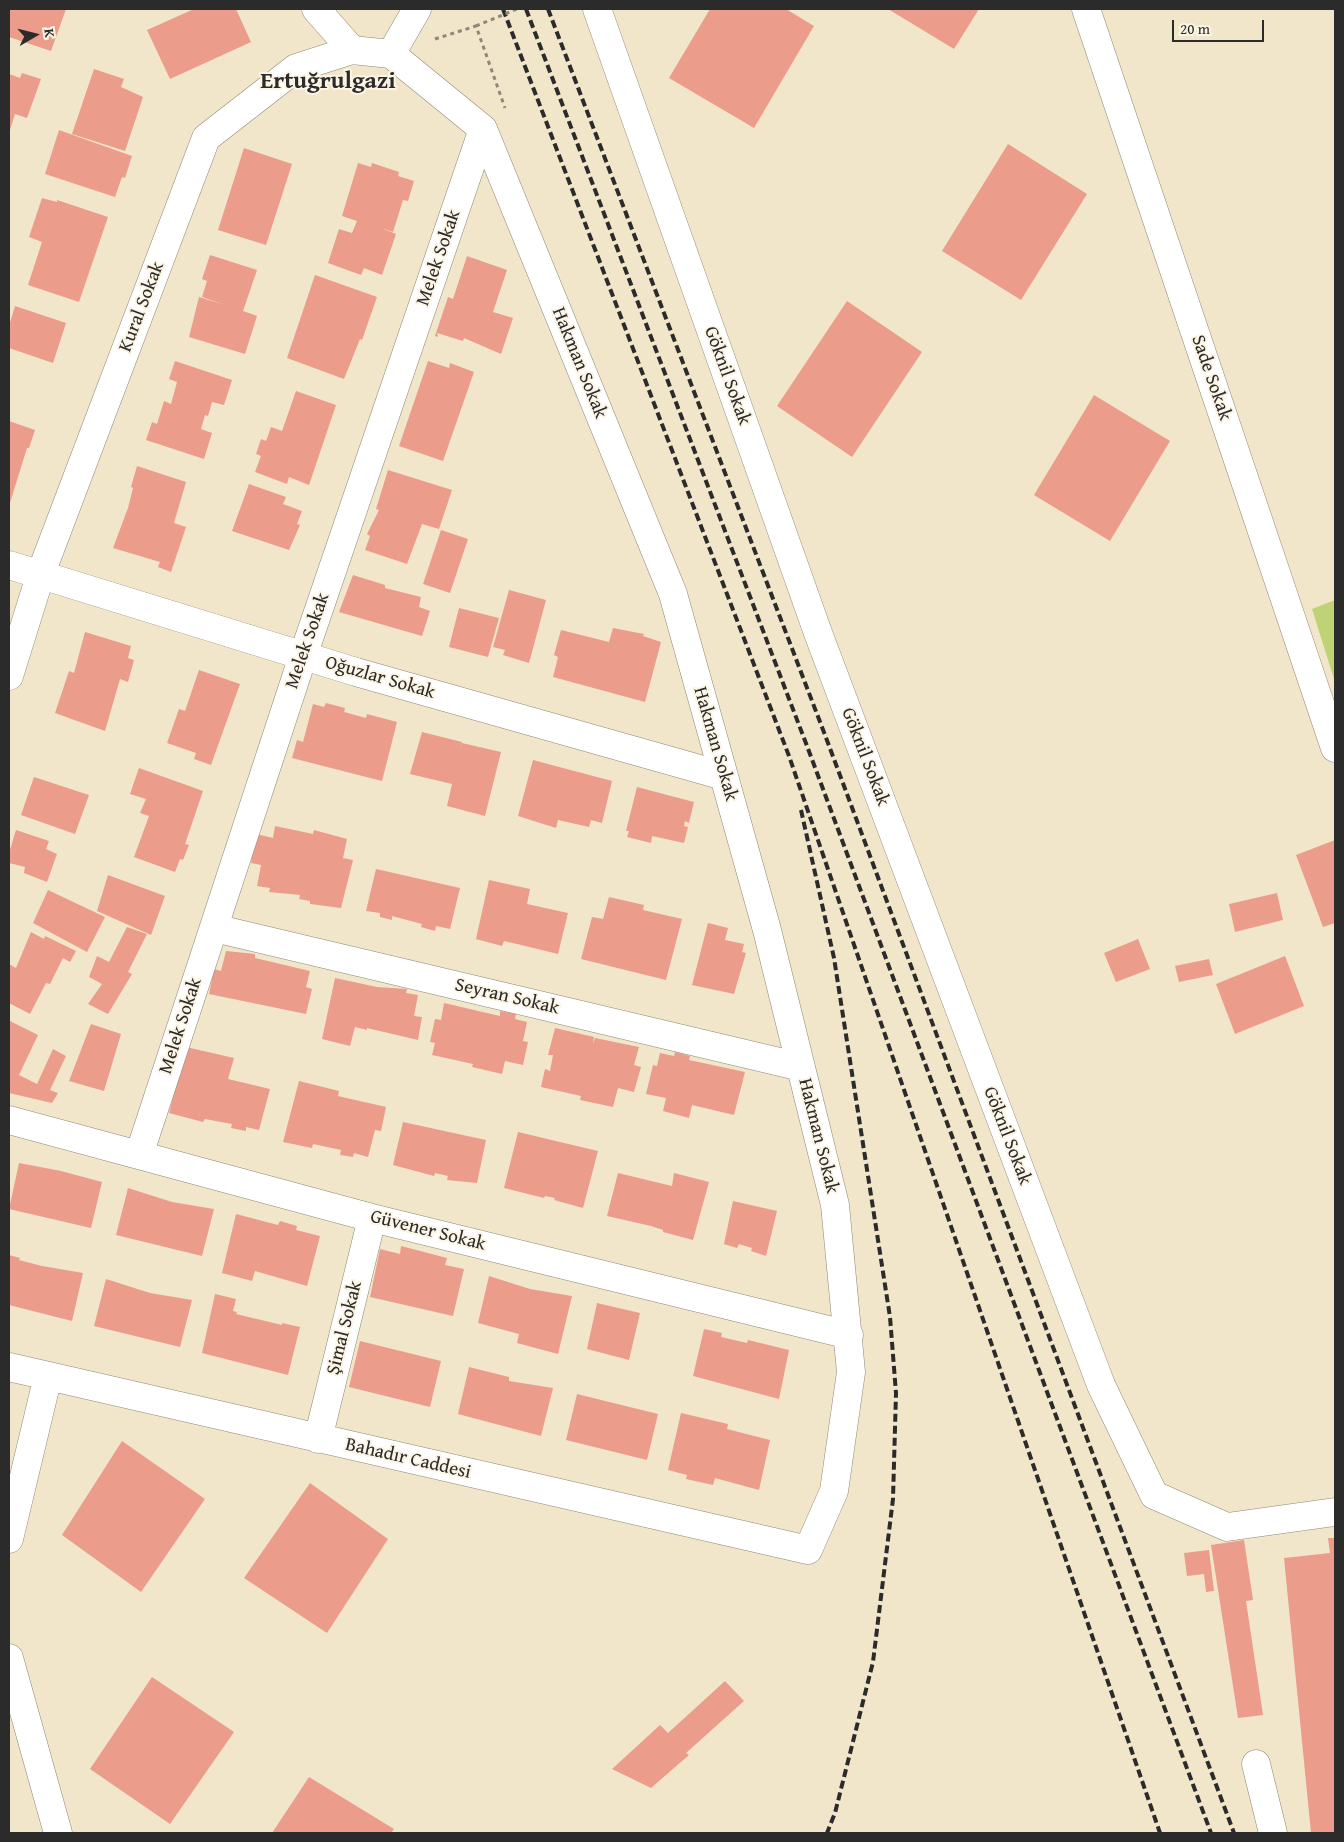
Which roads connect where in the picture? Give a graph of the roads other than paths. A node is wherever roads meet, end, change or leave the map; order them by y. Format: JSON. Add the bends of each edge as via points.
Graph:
{"nodes":[{"id":1,"x":316,"y":9,"type":"edge"},
{"id":2,"x":418,"y":9,"type":"edge"},
{"id":3,"x":597,"y":9,"type":"edge"},
{"id":4,"x":1086,"y":9,"type":"edge"},
{"id":5,"x":352,"y":50,"type":"junction"},
{"id":6,"x":392,"y":54,"type":"junction"},
{"id":7,"x":483,"y":129,"type":"junction"},
{"id":8,"x":9,"y":565,"type":"edge"},
{"id":9,"x":41,"y":573,"type":"junction"},
{"id":10,"x":303,"y":656,"type":"junction"},
{"id":11,"x":9,"y":676,"type":"edge"},
{"id":12,"x":1335,"y":748,"type":"edge"},
{"id":13,"x":724,"y":776,"type":"junction"},
{"id":14,"x":214,"y":928,"type":"junction"},
{"id":15,"x":801,"y":1067,"type":"junction"},
{"id":16,"x":9,"y":1120,"type":"edge"},
{"id":17,"x":139,"y":1155,"type":"junction"},
{"id":18,"x":372,"y":1218,"type":"junction"},
{"id":19,"x":848,"y":1335,"type":"junction"},
{"id":20,"x":9,"y":1368,"type":"edge"},
{"id":21,"x":48,"y":1376,"type":"junction"},
{"id":22,"x":318,"y":1439,"type":"junction"},
{"id":23,"x":1335,"y":1512,"type":"edge"},
{"id":24,"x":9,"y":1539,"type":"edge"},
{"id":25,"x":808,"y":1550,"type":"joint"},
{"id":26,"x":10,"y":1671,"type":"edge"},
{"id":27,"x":1256,"y":1764,"type":"dead end"},
{"id":28,"x":58,"y":1833,"type":"edge"},
{"id":29,"x":1274,"y":1833,"type":"edge"}],
"edges":[{"from":1,"to":5,"type":"street"},
{"from":2,"to":6,"type":"street"},
{"from":3,"to":23,"type":"street","name":"Göknil Sokak","via":[[818,633],[1101,1385],[1154,1496],[1227,1527]]},
{"from":4,"to":12,"type":"street","name":"Sade Sokak"},
{"from":5,"to":6,"type":"street","name":"Kural Sokak"},
{"from":5,"to":9,"type":"street","name":"Kural Sokak","via":[[296,68],[206,138]]},
{"from":6,"to":7,"type":"street","name":"Hakman Sokak"},
{"from":7,"to":10,"type":"street","name":"Melek Sokak"},
{"from":7,"to":13,"type":"street","name":"Hakman Sokak","via":[[674,594]]},
{"from":8,"to":9,"type":"street","name":"Oğuzlar Sokak"},
{"from":9,"to":10,"type":"street","name":"Oğuzlar Sokak"},
{"from":9,"to":11,"type":"street","name":"Kural Sokak"},
{"from":10,"to":13,"type":"street","name":"Oğuzlar Sokak"},
{"from":10,"to":14,"type":"street","name":"Melek Sokak"},
{"from":13,"to":15,"type":"street","name":"Hakman Sokak"},
{"from":14,"to":15,"type":"street","name":"Seyran Sokak"},
{"from":14,"to":17,"type":"street","name":"Melek Sokak"},
{"from":15,"to":19,"type":"street","name":"Hakman Sokak","via":[[835,1205]]},
{"from":16,"to":17,"type":"street","name":"Güvener Sokak"},
{"from":17,"to":18,"type":"street","name":"Güvener Sokak"},
{"from":18,"to":19,"type":"street","name":"Güvener Sokak"},
{"from":18,"to":22,"type":"street","name":"Şimal Sokak"},
{"from":19,"to":25,"type":"street","name":"Hakman Sokak","via":[[851,1372],[834,1491]]},
{"from":20,"to":21,"type":"street","name":"Bahadır Caddesi"},
{"from":21,"to":22,"type":"street","name":"Bahadır Caddesi"},
{"from":21,"to":24,"type":"street"},
{"from":22,"to":25,"type":"street","name":"Bahadır Caddesi"},
{"from":26,"to":28,"type":"street"},
{"from":27,"to":29,"type":"street"}]}
